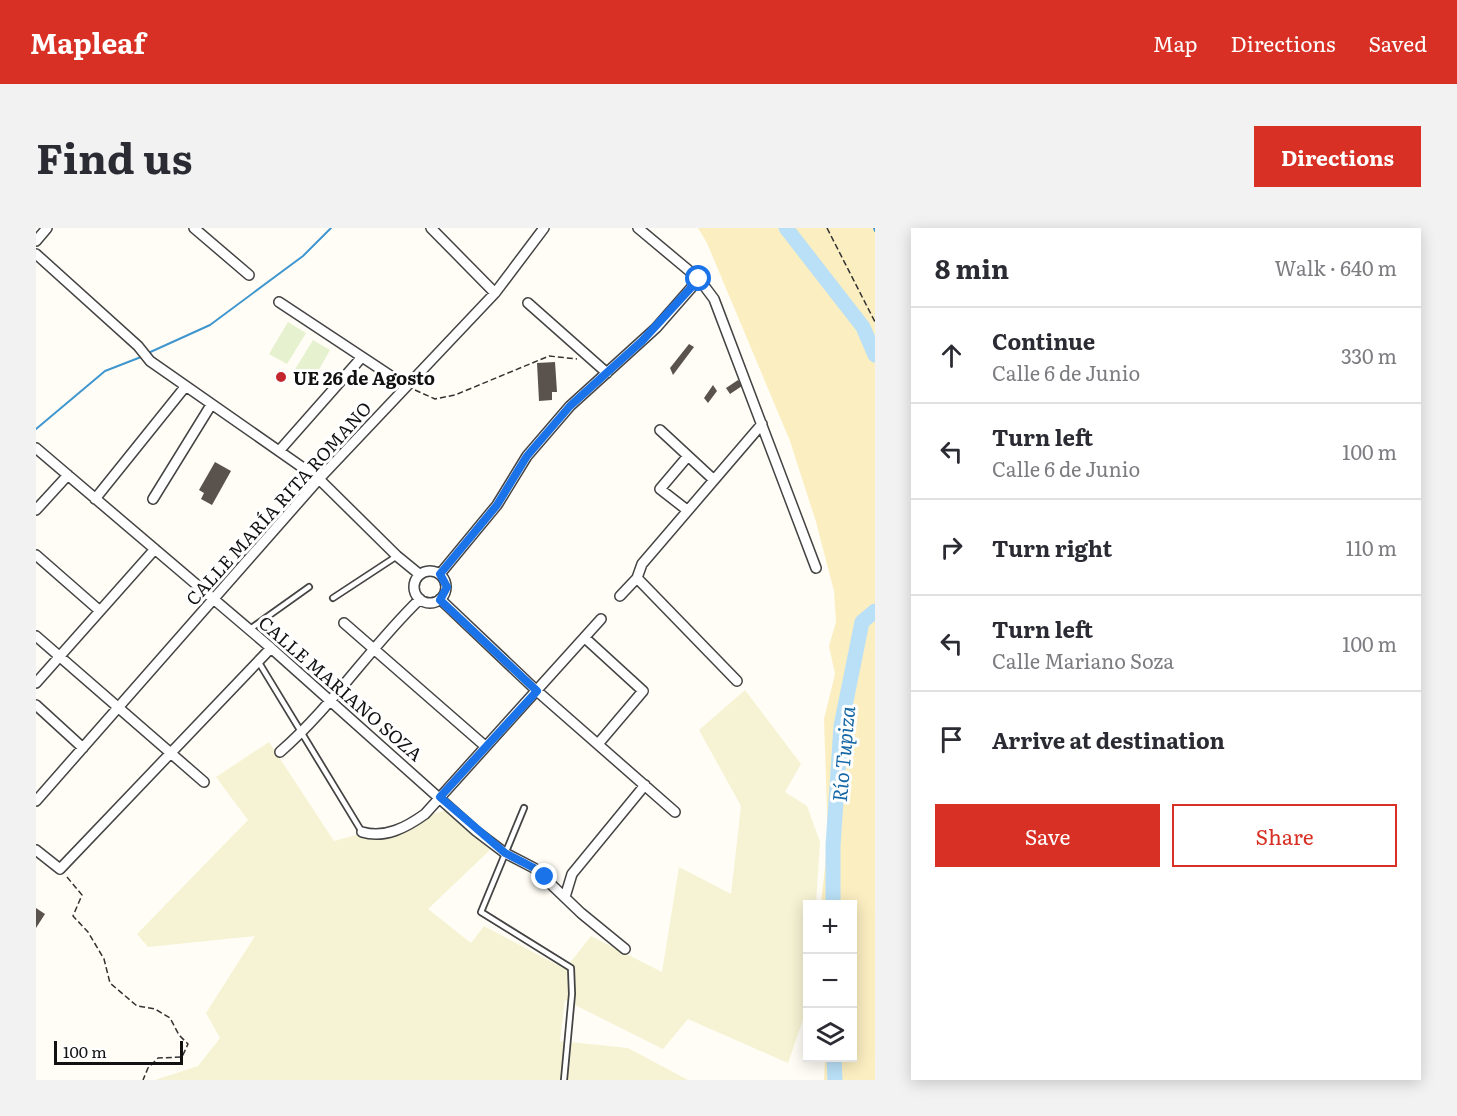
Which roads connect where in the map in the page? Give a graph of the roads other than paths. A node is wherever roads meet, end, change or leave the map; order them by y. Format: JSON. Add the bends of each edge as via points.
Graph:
{"nodes":[{"id":1,"x":47,"y":228,"type":"edge"},
{"id":2,"x":194,"y":228,"type":"edge"},
{"id":3,"x":431,"y":228,"type":"edge"},
{"id":4,"x":544,"y":228,"type":"edge"},
{"id":5,"x":638,"y":228,"type":"edge"},
{"id":6,"x":36,"y":241,"type":"edge"},
{"id":7,"x":36,"y":254,"type":"edge"},
{"id":8,"x":249,"y":275,"type":"dead end"},
{"id":9,"x":699,"y":279,"type":"junction"},
{"id":10,"x":495,"y":293,"type":"junction"},
{"id":11,"x":279,"y":302,"type":"dead end"},
{"id":12,"x":528,"y":303,"type":"dead end"},
{"id":13,"x":362,"y":357,"type":"junction"},
{"id":14,"x":607,"y":373,"type":"junction"},
{"id":15,"x":406,"y":386,"type":"junction"},
{"id":16,"x":185,"y":387,"type":"junction"},
{"id":17,"x":211,"y":405,"type":"junction"},
{"id":18,"x":762,"y":424,"type":"junction"},
{"id":19,"x":660,"y":430,"type":"dead end"},
{"id":20,"x":36,"y":448,"type":"edge"},
{"id":21,"x":279,"y":451,"type":"junction"},
{"id":22,"x":688,"y":456,"type":"junction"},
{"id":23,"x":68,"y":475,"type":"junction"},
{"id":24,"x":319,"y":479,"type":"junction"},
{"id":25,"x":714,"y":480,"type":"junction"},
{"id":26,"x":95,"y":499,"type":"junction"},
{"id":27,"x":153,"y":499,"type":"dead end"},
{"id":28,"x":36,"y":510,"type":"edge"},
{"id":29,"x":687,"y":510,"type":"junction"},
{"id":30,"x":155,"y":549,"type":"junction"},
{"id":31,"x":36,"y":555,"type":"edge"},
{"id":32,"x":397,"y":556,"type":"junction"},
{"id":33,"x":816,"y":568,"type":"dead end"},
{"id":34,"x":419,"y":574,"type":"junction"},
{"id":35,"x":440,"y":574,"type":"junction"},
{"id":36,"x":637,"y":578,"type":"junction"},
{"id":37,"x":309,"y":587,"type":"dead end"},
{"id":38,"x":620,"y":597,"type":"dead end"},
{"id":39,"x":333,"y":598,"type":"dead end"},
{"id":40,"x":214,"y":599,"type":"junction"},
{"id":41,"x":420,"y":599,"type":"junction"},
{"id":42,"x":440,"y":600,"type":"junction"},
{"id":43,"x":100,"y":611,"type":"junction"},
{"id":44,"x":601,"y":620,"type":"dead end"},
{"id":45,"x":344,"y":622,"type":"dead end"},
{"id":46,"x":250,"y":629,"type":"junction"},
{"id":47,"x":36,"y":636,"type":"edge"},
{"id":48,"x":585,"y":638,"type":"junction"},
{"id":49,"x":373,"y":647,"type":"junction"},
{"id":50,"x":272,"y":648,"type":"junction"},
{"id":51,"x":60,"y":657,"type":"junction"},
{"id":52,"x":258,"y":661,"type":"junction"},
{"id":53,"x":737,"y":681,"type":"dead end"},
{"id":54,"x":36,"y":683,"type":"edge"},
{"id":55,"x":537,"y":691,"type":"junction"},
{"id":56,"x":329,"y":700,"type":"junction"},
{"id":57,"x":36,"y":705,"type":"edge"},
{"id":58,"x":118,"y":708,"type":"junction"},
{"id":59,"x":302,"y":733,"type":"junction"},
{"id":60,"x":598,"y":744,"type":"junction"},
{"id":61,"x":485,"y":746,"type":"junction"},
{"id":62,"x":83,"y":748,"type":"junction"},
{"id":63,"x":280,"y":752,"type":"dead end"},
{"id":64,"x":171,"y":753,"type":"junction"},
{"id":65,"x":204,"y":782,"type":"dead end"},
{"id":66,"x":645,"y":785,"type":"junction"},
{"id":67,"x":440,"y":797,"type":"junction"},
{"id":68,"x":36,"y":801,"type":"edge"},
{"id":69,"x":524,"y":808,"type":"dead end"},
{"id":70,"x":675,"y":812,"type":"dead end"},
{"id":71,"x":362,"y":832,"type":"joint"},
{"id":72,"x":36,"y":850,"type":"edge"},
{"id":73,"x":505,"y":853,"type":"junction"},
{"id":74,"x":565,"y":897,"type":"junction"},
{"id":75,"x":626,"y":949,"type":"dead end"},
{"id":76,"x":564,"y":1080,"type":"edge"}],
"edges":[{"from":1,"to":6,"type":"street"},
{"from":2,"to":8,"type":"street"},
{"from":3,"to":10,"type":"street"},
{"from":4,"to":10,"type":"street","name":"CALLE MARÍA RITA ROMANO"},
{"from":5,"to":9,"type":"street"},
{"from":7,"to":16,"type":"street","via":[[150,361]]},
{"from":9,"to":14,"type":"street","via":[[656,328]]},
{"from":9,"to":18,"type":"street","via":[[714,299]]},
{"from":10,"to":15,"type":"street","name":"CALLE MARÍA RITA ROMANO"},
{"from":11,"to":13,"type":"street"},
{"from":12,"to":14,"type":"street"},
{"from":13,"to":15,"type":"street"},
{"from":13,"to":21,"type":"street"},
{"from":14,"to":35,"type":"street","via":[[570,406],[527,456],[497,505]]},
{"from":15,"to":24,"type":"street","name":"CALLE MARÍA RITA ROMANO"},
{"from":16,"to":17,"type":"street"},
{"from":16,"to":26,"type":"street"},
{"from":17,"to":21,"type":"street"},
{"from":17,"to":27,"type":"street"},
{"from":18,"to":25,"type":"street"},
{"from":18,"to":33,"type":"street"},
{"from":19,"to":22,"type":"street"},
{"from":20,"to":23,"type":"street","name":"CALLE MARIANO SOZA"},
{"from":21,"to":24,"type":"street"},
{"from":22,"to":25,"type":"street"},
{"from":22,"to":29,"type":"street","via":[[660,489]]},
{"from":23,"to":26,"type":"street","name":"CALLE MARIANO SOZA"},
{"from":23,"to":28,"type":"street"},
{"from":24,"to":32,"type":"street"},
{"from":24,"to":40,"type":"street","name":"CALLE MARÍA RITA ROMANO"},
{"from":25,"to":29,"type":"street"},
{"from":26,"to":30,"type":"street","name":"CALLE MARIANO SOZA"},
{"from":29,"to":36,"type":"street","via":[[642,564]]},
{"from":30,"to":40,"type":"street","name":"CALLE MARIANO SOZA"},
{"from":30,"to":43,"type":"street"},
{"from":31,"to":43,"type":"street"},
{"from":32,"to":34,"type":"street"},
{"from":32,"to":39,"type":"lane"},
{"from":34,"to":35,"type":"street","via":[[432,570]]},
{"from":34,"to":41,"type":"street","via":[[414,584]]},
{"from":35,"to":42,"type":"street","via":[[447,587]]},
{"from":36,"to":38,"type":"street"},
{"from":36,"to":53,"type":"street"},
{"from":37,"to":46,"type":"lane"},
{"from":40,"to":46,"type":"street","name":"CALLE MARIANO SOZA"},
{"from":40,"to":58,"type":"street","name":"CALLE MARÍA RITA ROMANO"},
{"from":41,"to":42,"type":"street","via":[[430,603]]},
{"from":41,"to":49,"type":"street"},
{"from":42,"to":55,"type":"street"},
{"from":43,"to":51,"type":"street"},
{"from":44,"to":48,"type":"street"},
{"from":45,"to":49,"type":"street"},
{"from":46,"to":50,"type":"street","name":"CALLE MARIANO SOZA"},
{"from":47,"to":51,"type":"street"},
{"from":48,"to":55,"type":"street"},
{"from":48,"to":60,"type":"street","via":[[643,691]]},
{"from":49,"to":56,"type":"street"},
{"from":49,"to":61,"type":"street"},
{"from":50,"to":52,"type":"street"},
{"from":50,"to":56,"type":"street","name":"CALLE MARIANO SOZA"},
{"from":51,"to":54,"type":"street"},
{"from":51,"to":58,"type":"street"},
{"from":52,"to":59,"type":"lane"},
{"from":52,"to":64,"type":"street"},
{"from":55,"to":60,"type":"street"},
{"from":55,"to":61,"type":"street"},
{"from":56,"to":59,"type":"street"},
{"from":56,"to":67,"type":"street","name":"CALLE MARIANO SOZA"},
{"from":57,"to":62,"type":"street"},
{"from":58,"to":62,"type":"street","name":"CALLE MARÍA RITA ROMANO"},
{"from":58,"to":64,"type":"street"},
{"from":59,"to":63,"type":"street"},
{"from":59,"to":71,"type":"lane"},
{"from":60,"to":66,"type":"street"},
{"from":61,"to":67,"type":"street"},
{"from":62,"to":68,"type":"street","name":"CALLE MARÍA RITA ROMANO"},
{"from":64,"to":65,"type":"street"},
{"from":64,"to":72,"type":"street","via":[[60,869]]},
{"from":66,"to":70,"type":"street"},
{"from":66,"to":74,"type":"street","via":[[572,874]]},
{"from":67,"to":71,"type":"street","via":[[412,824],[393,832]]},
{"from":67,"to":73,"type":"street","name":"CALLE MARIANO SOZA"},
{"from":69,"to":73,"type":"lane"},
{"from":73,"to":74,"type":"street","name":"CALLE MARIANO SOZA","via":[[534,868]]},
{"from":73,"to":76,"type":"lane","via":[[481,912],[571,968]]},
{"from":74,"to":75,"type":"street","name":"CALLE MARIANO SOZA"}]}
